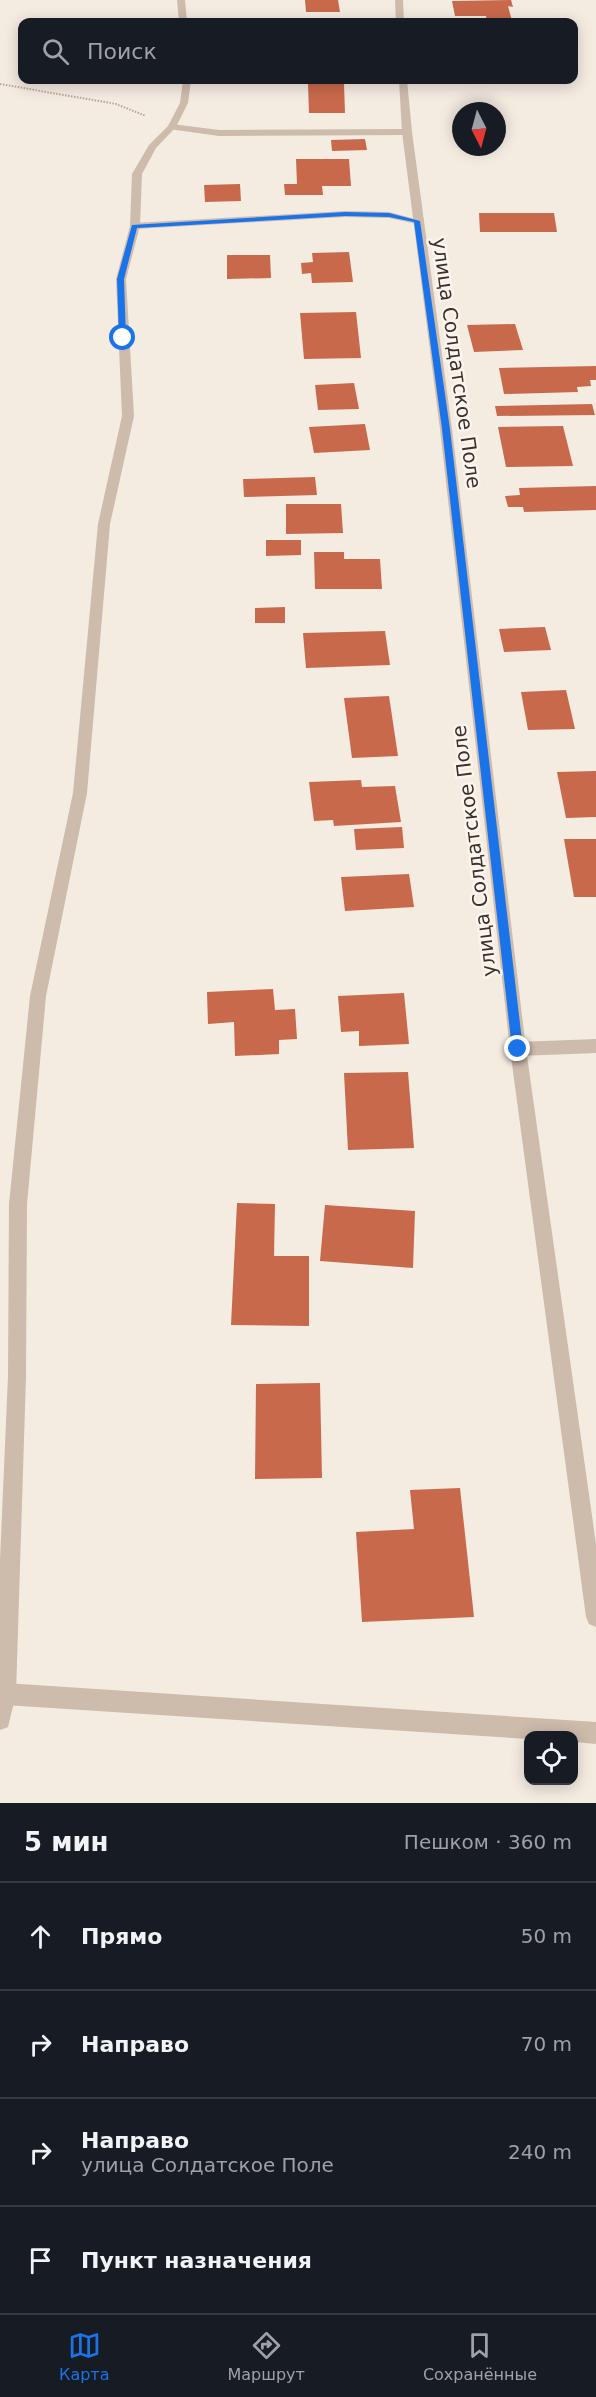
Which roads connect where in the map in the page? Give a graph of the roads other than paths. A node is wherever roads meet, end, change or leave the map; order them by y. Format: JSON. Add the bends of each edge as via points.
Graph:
{"nodes":[{"id":1,"x":181,"y":0,"type":"edge"},
{"id":2,"x":399,"y":0,"type":"edge"},
{"id":3,"x":183,"y":18,"type":"edge"},
{"id":4,"x":400,"y":18,"type":"edge"},
{"id":5,"x":186,"y":84,"type":"edge"},
{"id":6,"x":403,"y":84,"type":"edge"},
{"id":7,"x":171,"y":127,"type":"junction"},
{"id":8,"x":406,"y":132,"type":"junction"},
{"id":9,"x":417,"y":221,"type":"junction"},
{"id":10,"x":135,"y":226,"type":"junction"},
{"id":11,"x":596,"y":1046,"type":"edge"},
{"id":12,"x":518,"y":1049,"type":"junction"},
{"id":13,"x":596,"y":1617,"type":"edge"},
{"id":14,"x":4,"y":1694,"type":"junction"},
{"id":15,"x":0,"y":1719,"type":"edge"},
{"id":16,"x":596,"y":1733,"type":"edge"}],
"edges":[{"from":1,"to":3,"type":"street"},
{"from":2,"to":4,"type":"street"},
{"from":5,"to":7,"type":"street","via":[[184,103]]},
{"from":6,"to":8,"type":"street","name":"улица Солдатское Поле"},
{"from":7,"to":8,"type":"street","via":[[219,133]]},
{"from":7,"to":10,"type":"street","via":[[152,147],[137,174]]},
{"from":8,"to":9,"type":"street","name":"улица Солдатское Поле"},
{"from":9,"to":10,"type":"street","via":[[389,215],[345,214]]},
{"from":9,"to":12,"type":"street","name":"улица Солдатское Поле","via":[[446,429]]},
{"from":10,"to":14,"type":"street","via":[[121,279],[128,416],[104,524],[80,793],[38,996],[18,1204]]},
{"from":11,"to":12,"type":"street"},
{"from":12,"to":13,"type":"street","name":"улица Солдатское Поле"},
{"from":14,"to":15,"type":"street"},
{"from":14,"to":16,"type":"street"}]}
